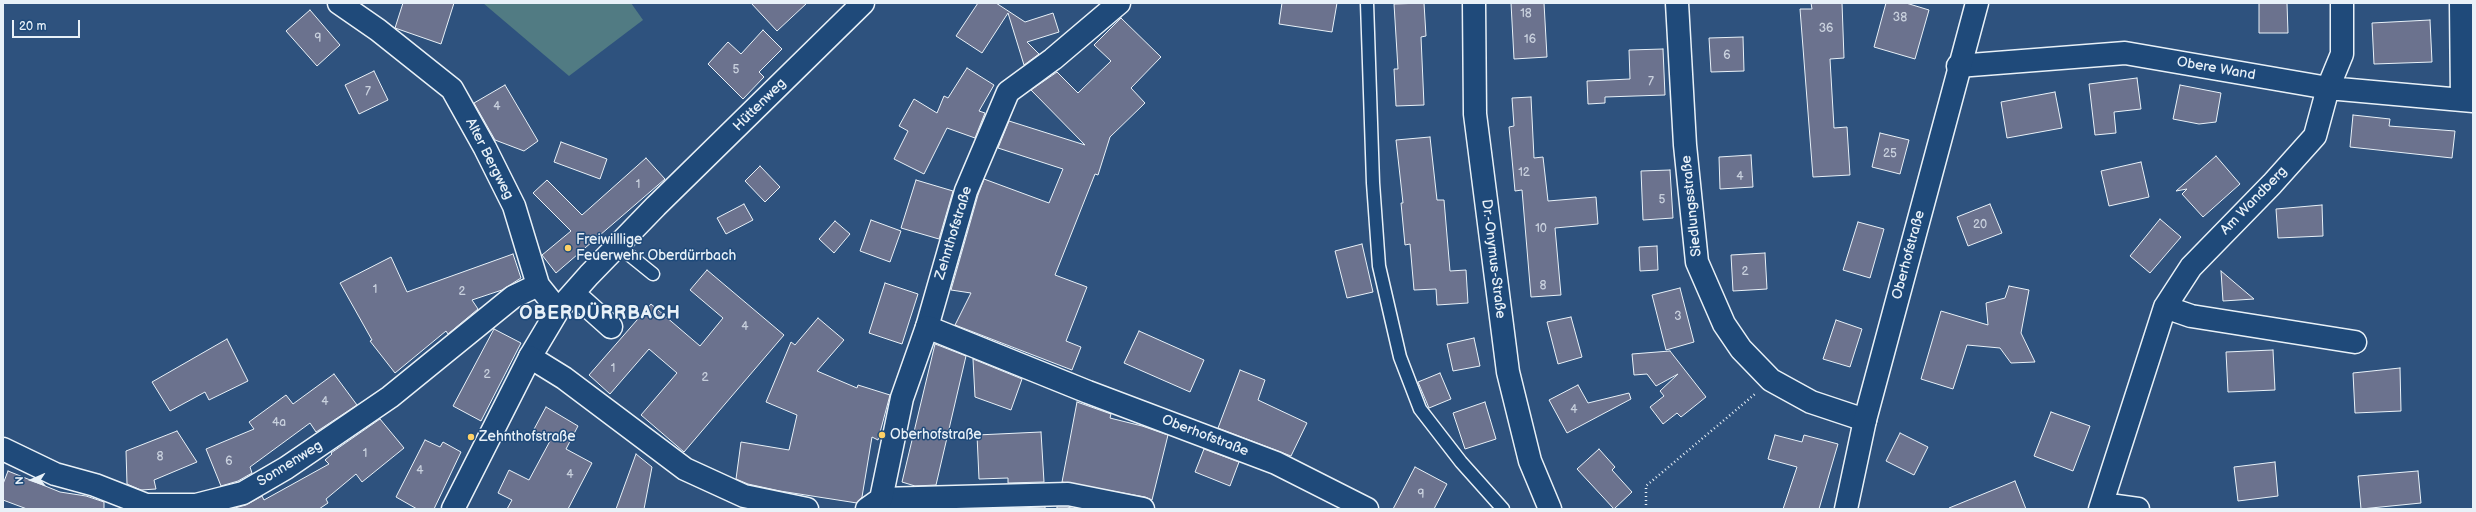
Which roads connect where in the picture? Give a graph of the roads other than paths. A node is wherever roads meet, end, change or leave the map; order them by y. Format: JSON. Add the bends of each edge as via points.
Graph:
{"nodes":[{"id":1,"x":339,"y":3,"type":"edge"},
{"id":2,"x":863,"y":3,"type":"edge"},
{"id":3,"x":1119,"y":3,"type":"edge"},
{"id":4,"x":1367,"y":3,"type":"edge"},
{"id":5,"x":1474,"y":3,"type":"edge"},
{"id":6,"x":1677,"y":3,"type":"edge"},
{"id":7,"x":1977,"y":3,"type":"edge"},
{"id":8,"x":2342,"y":3,"type":"edge"},
{"id":9,"x":2461,"y":3,"type":"edge"},
{"id":10,"x":1958,"y":66,"type":"junction"},
{"id":11,"x":2328,"y":88,"type":"junction"},
{"id":12,"x":2469,"y":99,"type":"edge"},
{"id":13,"x":620,"y":243,"type":"junction"},
{"id":14,"x":653,"y":274,"type":"dead end"},
{"id":15,"x":538,"y":285,"type":"junction"},
{"id":16,"x":573,"y":293,"type":"junction"},
{"id":17,"x":2165,"y":307,"type":"junction"},
{"id":18,"x":558,"y":310,"type":"junction"},
{"id":19,"x":612,"y":327,"type":"dead end"},
{"id":20,"x":927,"y":327,"type":"junction"},
{"id":21,"x":2354,"y":342,"type":"dead end"},
{"id":22,"x":530,"y":357,"type":"junction"},
{"id":23,"x":1865,"y":420,"type":"junction"},
{"id":24,"x":3,"y":449,"type":"edge"},
{"id":25,"x":874,"y":504,"type":"edge"},
{"id":26,"x":2101,"y":507,"type":"edge"},
{"id":27,"x":453,"y":509,"type":"edge"},
{"id":28,"x":807,"y":509,"type":"edge"},
{"id":29,"x":1143,"y":509,"type":"edge"},
{"id":30,"x":1367,"y":509,"type":"edge"},
{"id":31,"x":1504,"y":509,"type":"edge"},
{"id":32,"x":1550,"y":509,"type":"edge"},
{"id":33,"x":1846,"y":509,"type":"edge"},
{"id":34,"x":2138,"y":509,"type":"edge"}],
"edges":[{"from":1,"to":15,"type":"street","name":"Alter Bergweg","via":[[452,88],[514,206]]},
{"from":2,"to":13,"type":"street","name":"Hüttenweg"},
{"from":3,"to":20,"type":"street","name":"Zehnthofstraße","via":[[1053,59],[1008,92],[966,191]]},
{"from":4,"to":31,"type":"lane","via":[[1373,183],[1379,266],[1400,357],[1420,409],[1461,462]]},
{"from":5,"to":32,"type":"street","name":"Dr.-Onymus-Straße","via":[[1475,114],[1508,372],[1530,461]]},
{"from":6,"to":23,"type":"street","name":"Siedlungsstraße","via":[[1685,145],[1697,262],[1724,324],[1741,349],[1771,380],[1811,402]]},
{"from":7,"to":10,"type":"street","name":"Oberhofstraße"},
{"from":8,"to":11,"type":"street","via":[[2342,54]]},
{"from":9,"to":12,"type":"street"},
{"from":10,"to":11,"type":"street","name":"Obere Wand","via":[[2125,53]]},
{"from":10,"to":23,"type":"street","name":"Oberhofstraße"},
{"from":11,"to":12,"type":"street","name":"Obere Wand"},
{"from":11,"to":17,"type":"street","name":"Am Wandberg","via":[[2315,136],[2191,267]]},
{"from":13,"to":14,"type":"lane","via":[[627,253]]},
{"from":13,"to":16,"type":"street","name":"Hüttenweg"},
{"from":15,"to":18,"type":"street","name":"Alter Bergweg"},
{"from":15,"to":24,"type":"street","name":"Sonnenweg","via":[[513,297],[390,396],[286,468],[243,493],[196,505],[146,505],[95,485],[55,474]]},
{"from":16,"to":18,"type":"street","name":"Hüttenweg"},
{"from":16,"to":19,"type":"street"},
{"from":17,"to":21,"type":"street","via":[[2191,316]]},
{"from":17,"to":26,"type":"street","name":"Am Wandberg"},
{"from":18,"to":22,"type":"street"},
{"from":20,"to":25,"type":"street","name":"Zehnthofstraße","via":[[902,398]]},
{"from":20,"to":30,"type":"street","name":"Oberhofstraße","via":[[1088,392],[1276,463]]},
{"from":22,"to":27,"type":"street"},
{"from":22,"to":28,"type":"street","via":[[564,378],[685,469],[744,496]]},
{"from":23,"to":33,"type":"street","name":"Oberhofstraße"},
{"from":25,"to":29,"type":"street","via":[[1068,494]]},
{"from":26,"to":34,"type":"street","name":"Am Wandberg"}]}
